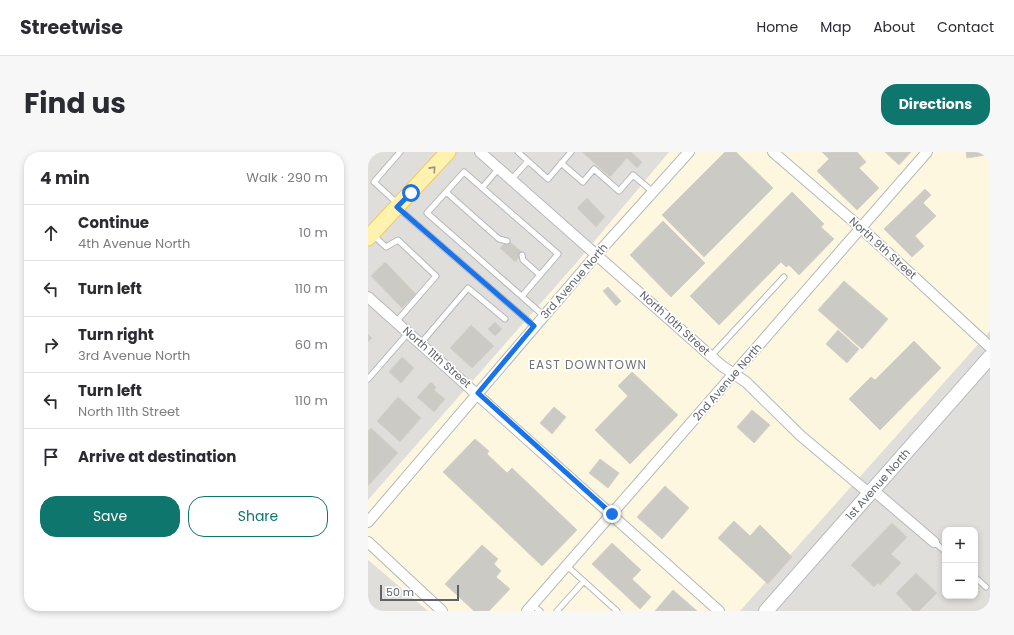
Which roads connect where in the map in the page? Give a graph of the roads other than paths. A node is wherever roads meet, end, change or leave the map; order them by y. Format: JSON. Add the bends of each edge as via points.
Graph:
{"nodes":[{"id":1,"x":400,"y":152,"type":"edge"},
{"id":2,"x":448,"y":152,"type":"edge"},
{"id":3,"x":480,"y":152,"type":"edge"},
{"id":4,"x":518,"y":152,"type":"edge"},
{"id":5,"x":571,"y":152,"type":"edge"},
{"id":6,"x":689,"y":152,"type":"edge"},
{"id":7,"x":772,"y":152,"type":"edge"},
{"id":8,"x":927,"y":152,"type":"edge"},
{"id":9,"x":528,"y":161,"type":"junction"},
{"id":10,"x":561,"y":163,"type":"junction"},
{"id":11,"x":499,"y":168,"type":"junction"},
{"id":12,"x":512,"y":179,"type":"junction"},
{"id":13,"x":482,"y":188,"type":"junction"},
{"id":14,"x":446,"y":192,"type":"junction"},
{"id":15,"x":653,"y":192,"type":"junction"},
{"id":16,"x":398,"y":206,"type":"junction"},
{"id":17,"x":861,"y":228,"type":"junction"},
{"id":18,"x":370,"y":236,"type":"edge"},
{"id":19,"x":499,"y":239,"type":"junction"},
{"id":20,"x":507,"y":241,"type":"dead end"},
{"id":21,"x":502,"y":246,"type":"dead end"},
{"id":22,"x":596,"y":254,"type":"junction"},
{"id":23,"x":520,"y":259,"type":"dead end"},
{"id":24,"x":540,"y":275,"type":"junction"},
{"id":25,"x":784,"y":276,"type":"dead end"},
{"id":26,"x":522,"y":296,"type":"junction"},
{"id":27,"x":368,"y":297,"type":"edge"},
{"id":28,"x":543,"y":315,"type":"junction"},
{"id":29,"x":505,"y":319,"type":"dead end"},
{"id":30,"x":396,"y":322,"type":"junction"},
{"id":31,"x":534,"y":326,"type":"junction"},
{"id":32,"x":409,"y":332,"type":"junction"},
{"id":33,"x":421,"y":343,"type":"junction"},
{"id":34,"x":990,"y":347,"type":"edge"},
{"id":35,"x":711,"y":356,"type":"junction"},
{"id":36,"x":990,"y":358,"type":"edge"},
{"id":37,"x":734,"y":374,"type":"junction"},
{"id":38,"x":368,"y":379,"type":"edge"},
{"id":39,"x":478,"y":393,"type":"junction"},
{"id":40,"x":871,"y":492,"type":"junction"},
{"id":41,"x":612,"y":514,"type":"junction"},
{"id":42,"x":368,"y":522,"type":"edge"},
{"id":43,"x":368,"y":542,"type":"edge"},
{"id":44,"x":934,"y":542,"type":"joint"},
{"id":45,"x":942,"y":549,"type":"edge"},
{"id":46,"x":567,"y":566,"type":"junction"},
{"id":47,"x":978,"y":580,"type":"edge"},
{"id":48,"x":584,"y":581,"type":"junction"},
{"id":49,"x":986,"y":587,"type":"dead end"},
{"id":50,"x":533,"y":609,"type":"edge"},
{"id":51,"x":442,"y":611,"type":"edge"},
{"id":52,"x":557,"y":611,"type":"edge"},
{"id":53,"x":617,"y":611,"type":"edge"},
{"id":54,"x":719,"y":611,"type":"edge"},
{"id":55,"x":766,"y":611,"type":"edge"}],
"edges":[{"from":1,"to":16,"type":"lane","via":[[374,182]]},
{"from":16,"to":2,"type":"main road","one_way":true},
{"from":3,"to":11,"type":"street","name":"North 10th Street"},
{"from":4,"to":9,"type":"lane"},
{"from":5,"to":10,"type":"lane"},
{"from":6,"to":15,"type":"street","name":"3rd Avenue North"},
{"from":7,"to":17,"type":"street","name":"North 9th Street"},
{"from":8,"to":17,"type":"street","name":"2nd Avenue North"},
{"from":9,"to":10,"type":"lane","via":[[548,178]]},
{"from":9,"to":12,"type":"lane"},
{"from":10,"to":15,"type":"lane","via":[[583,182],[594,170],[618,191],[633,175]]},
{"from":11,"to":12,"type":"street","name":"North 10th Street"},
{"from":11,"to":13,"type":"lane"},
{"from":12,"to":22,"type":"street","name":"North 10th Street"},
{"from":13,"to":14,"type":"lane","via":[[464,172]]},
{"from":13,"to":24,"type":"lane","via":[[558,254]]},
{"from":14,"to":19,"type":"lane"},
{"from":14,"to":26,"type":"lane","via":[[427,213]]},
{"from":15,"to":22,"type":"street","name":"3rd Avenue North"},
{"from":16,"to":18,"type":"main road"},
{"from":16,"to":31,"type":"lane"},
{"from":17,"to":34,"type":"street","name":"North 9th Street"},
{"from":17,"to":37,"type":"street","name":"2nd Avenue North"},
{"from":18,"to":30,"type":"lane","via":[[386,247],[398,240],[436,276]]},
{"from":19,"to":20,"type":"lane"},
{"from":19,"to":21,"type":"lane"},
{"from":22,"to":28,"type":"street","name":"3rd Avenue North"},
{"from":22,"to":35,"type":"street","name":"North 10th Street"},
{"from":23,"to":24,"type":"lane"},
{"from":24,"to":26,"type":"lane"},
{"from":25,"to":35,"type":"lane"},
{"from":26,"to":28,"type":"lane"},
{"from":27,"to":30,"type":"street","name":"North 11th Street"},
{"from":28,"to":31,"type":"street","name":"3rd Avenue North"},
{"from":29,"to":33,"type":"lane","via":[[468,288]]},
{"from":30,"to":32,"type":"street","name":"North 11th Street"},
{"from":31,"to":39,"type":"street","name":"3rd Avenue North"},
{"from":32,"to":33,"type":"street","name":"North 11th Street"},
{"from":32,"to":38,"type":"lane"},
{"from":33,"to":39,"type":"street","name":"North 11th Street"},
{"from":35,"to":37,"type":"street","name":"North 10th Street"},
{"from":36,"to":40,"type":"main road","name":"1st Avenue North"},
{"from":37,"to":40,"type":"street","name":"North 10th Street","via":[[746,382],[801,436]]},
{"from":37,"to":41,"type":"street","name":"2nd Avenue North"},
{"from":39,"to":41,"type":"street","name":"North 11th Street"},
{"from":39,"to":42,"type":"street","name":"3rd Avenue North"},
{"from":40,"to":44,"type":"street","name":"North 10th Street"},
{"from":40,"to":55,"type":"main road","name":"1st Avenue North"},
{"from":41,"to":46,"type":"street","name":"2nd Avenue North"},
{"from":41,"to":54,"type":"street","name":"North 11th Street"},
{"from":43,"to":51,"type":"street"},
{"from":44,"to":45,"type":"lane"},
{"from":46,"to":48,"type":"lane"},
{"from":46,"to":50,"type":"street","name":"2nd Avenue North"},
{"from":47,"to":49,"type":"lane"},
{"from":48,"to":52,"type":"lane"},
{"from":48,"to":53,"type":"lane"}]}
